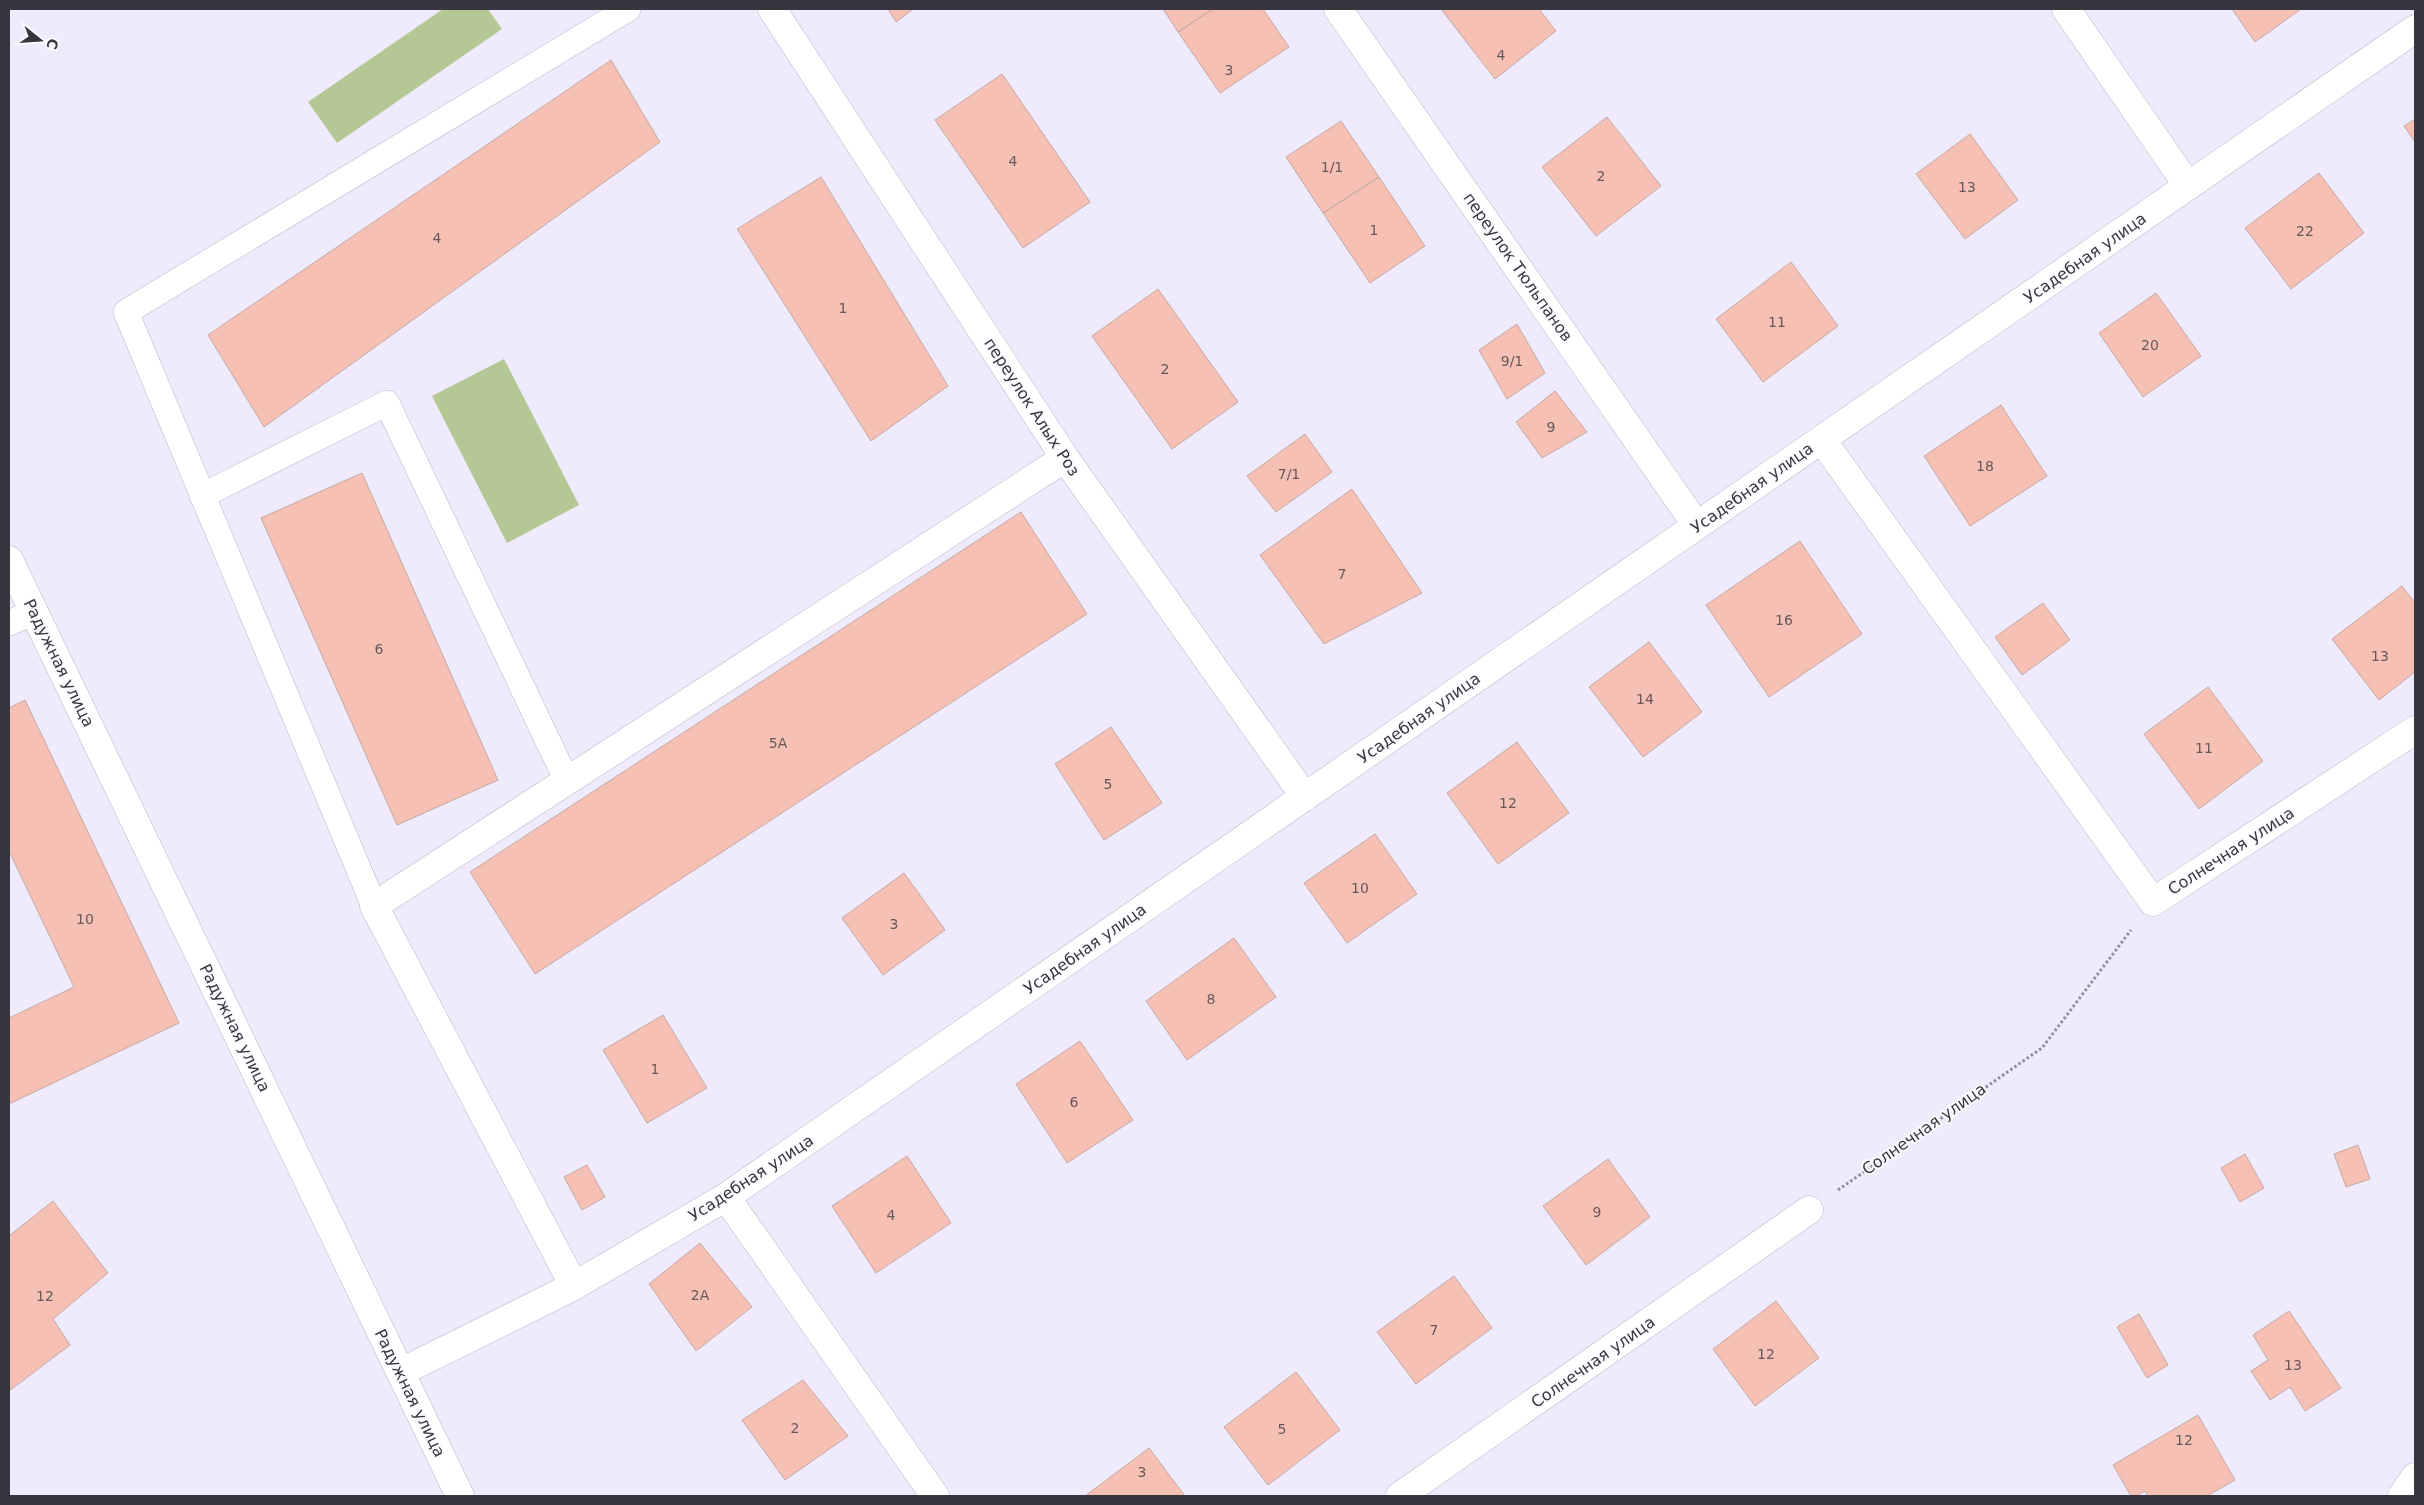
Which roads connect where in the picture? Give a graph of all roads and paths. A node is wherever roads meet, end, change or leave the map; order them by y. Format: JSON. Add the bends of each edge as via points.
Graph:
{"nodes":[{"id":1,"x":628,"y":9,"type":"edge"},
{"id":2,"x":772,"y":9,"type":"edge"},
{"id":3,"x":1338,"y":9,"type":"edge"},
{"id":4,"x":2066,"y":9,"type":"edge"},
{"id":5,"x":2415,"y":29,"type":"edge"},
{"id":6,"x":2188,"y":186,"type":"junction"},
{"id":7,"x":1822,"y":440,"type":"junction"},
{"id":8,"x":1065,"y":458,"type":"junction"},
{"id":9,"x":202,"y":496,"type":"junction"},
{"id":10,"x":1697,"y":526,"type":"junction"},
{"id":11,"x":9,"y":560,"type":"edge"},
{"id":12,"x":34,"y":612,"type":"junction"},
{"id":13,"x":9,"y":623,"type":"edge"},
{"id":14,"x":2415,"y":730,"type":"edge"},
{"id":15,"x":567,"y":781,"type":"junction"},
{"id":16,"x":1305,"y":797,"type":"junction"},
{"id":17,"x":2153,"y":902,"type":"junction"},
{"id":18,"x":374,"y":906,"type":"junction"},
{"id":19,"x":726,"y":1198,"type":"junction"},
{"id":20,"x":1809,"y":1210,"type":"joint"},
{"id":21,"x":574,"y":1286,"type":"junction"},
{"id":22,"x":401,"y":1372,"type":"junction"},
{"id":23,"x":460,"y":1496,"type":"edge"},
{"id":24,"x":934,"y":1496,"type":"edge"},
{"id":25,"x":1400,"y":1496,"type":"edge"}],
"edges":[{"from":1,"to":9,"type":"lane","via":[[126,312]]},
{"from":2,"to":8,"type":"street","name":"переулок Алых Роз"},
{"from":3,"to":10,"type":"street","name":"переулок Тюльпанов"},
{"from":4,"to":6,"type":"street"},
{"from":5,"to":6,"type":"street","name":"Усадебная улица"},
{"from":6,"to":7,"type":"street","name":"Усадебная улица"},
{"from":7,"to":10,"type":"street","name":"Усадебная улица"},
{"from":7,"to":17,"type":"street"},
{"from":8,"to":15,"type":"street"},
{"from":8,"to":16,"type":"street","name":"переулок Алых Роз"},
{"from":9,"to":15,"type":"lane","via":[[387,404]]},
{"from":9,"to":18,"type":"lane"},
{"from":10,"to":16,"type":"street","name":"Усадебная улица"},
{"from":11,"to":12,"type":"street","name":"Радужная улица"},
{"from":12,"to":13,"type":"lane"},
{"from":12,"to":22,"type":"street","name":"Радужная улица"},
{"from":14,"to":17,"type":"street","name":"Солнечная улица"},
{"from":15,"to":18,"type":"street"},
{"from":16,"to":19,"type":"street","name":"Усадебная улица"},
{"from":17,"to":20,"type":"path","name":"Солнечная улица","via":[[2042,1048]]},
{"from":18,"to":21,"type":"street"},
{"from":19,"to":21,"type":"street","name":"Усадебная улица"},
{"from":19,"to":24,"type":"street"},
{"from":20,"to":25,"type":"street","name":"Солнечная улица"},
{"from":21,"to":22,"type":"street","name":"Усадебная улица"},
{"from":22,"to":23,"type":"street","name":"Радужная улица"}]}
